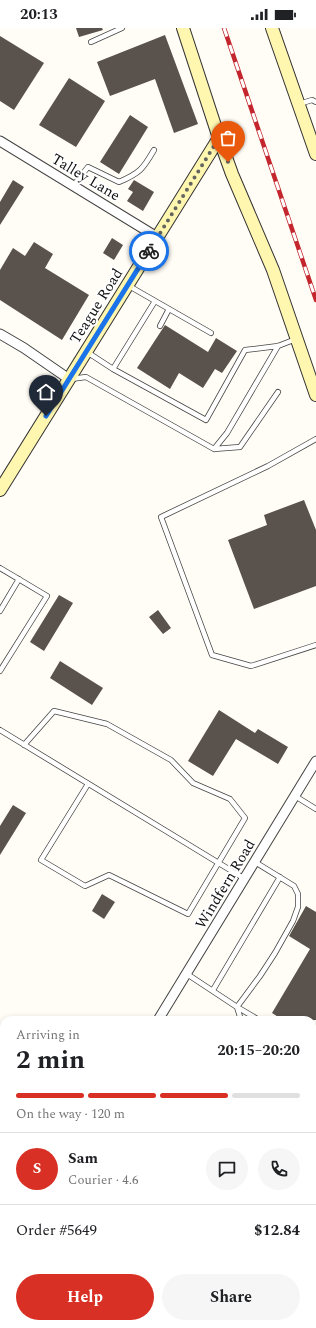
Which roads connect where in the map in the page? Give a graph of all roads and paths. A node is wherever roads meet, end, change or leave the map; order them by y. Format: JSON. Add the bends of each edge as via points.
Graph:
{"nodes":[{"id":1,"x":122,"y":28,"type":"edge"},
{"id":2,"x":183,"y":28,"type":"edge"},
{"id":3,"x":272,"y":28,"type":"edge"},
{"id":4,"x":91,"y":42,"type":"dead end"},
{"id":5,"x":316,"y":102,"type":"edge"},
{"id":6,"x":298,"y":104,"type":"junction"},
{"id":7,"x":219,"y":138,"type":"junction"},
{"id":8,"x":0,"y":141,"type":"edge"},
{"id":9,"x":154,"y":150,"type":"dead end"},
{"id":10,"x":316,"y":154,"type":"edge"},
{"id":11,"x":73,"y":186,"type":"junction"},
{"id":12,"x":157,"y":237,"type":"junction"},
{"id":13,"x":128,"y":285,"type":"junction"},
{"id":14,"x":155,"y":301,"type":"junction"},
{"id":15,"x":169,"y":309,"type":"junction"},
{"id":16,"x":160,"y":326,"type":"dead end"},
{"id":17,"x":211,"y":333,"type":"dead end"},
{"id":18,"x":0,"y":334,"type":"edge"},
{"id":19,"x":297,"y":338,"type":"junction"},
{"id":20,"x":278,"y":346,"type":"junction"},
{"id":21,"x":86,"y":351,"type":"junction"},
{"id":22,"x":113,"y":369,"type":"junction"},
{"id":23,"x":69,"y":379,"type":"junction"},
{"id":24,"x":278,"y":392,"type":"dead end"},
{"id":25,"x":316,"y":395,"type":"edge"},
{"id":26,"x":316,"y":439,"type":"edge"},
{"id":27,"x":214,"y":450,"type":"junction"},
{"id":28,"x":0,"y":490,"type":"edge"},
{"id":29,"x":0,"y":568,"type":"edge"},
{"id":30,"x":20,"y":579,"type":"junction"},
{"id":31,"x":0,"y":612,"type":"edge"},
{"id":32,"x":316,"y":645,"type":"edge"},
{"id":33,"x":0,"y":671,"type":"edge"},
{"id":34,"x":0,"y":730,"type":"edge"},
{"id":35,"x":24,"y":745,"type":"junction"},
{"id":36,"x":316,"y":761,"type":"edge"},
{"id":37,"x":88,"y":784,"type":"junction"},
{"id":38,"x":295,"y":796,"type":"junction"},
{"id":39,"x":316,"y":809,"type":"edge"},
{"id":40,"x":218,"y":862,"type":"junction"},
{"id":41,"x":255,"y":862,"type":"junction"},
{"id":42,"x":280,"y":877,"type":"junction"},
{"id":43,"x":245,"y":879,"type":"junction"},
{"id":44,"x":187,"y":974,"type":"junction"},
{"id":45,"x":212,"y":990,"type":"junction"},
{"id":46,"x":237,"y":1006,"type":"junction"},
{"id":47,"x":161,"y":1016,"type":"edge"},
{"id":48,"x":240,"y":1016,"type":"edge"},
{"id":49,"x":253,"y":1016,"type":"edge"}],
"edges":[{"from":1,"to":4,"type":"lane"},
{"from":2,"to":7,"type":"street"},
{"from":3,"to":6,"type":"street"},
{"from":5,"to":6,"type":"lane","via":[[312,100]]},
{"from":6,"to":10,"type":"street"},
{"from":7,"to":12,"type":"street","name":"Teague Road"},
{"from":7,"to":19,"type":"street","via":[[273,270]]},
{"from":8,"to":11,"type":"street","name":"Talley Lane"},
{"from":9,"to":11,"type":"lane","via":[[144,168],[131,177],[119,182],[88,167]]},
{"from":11,"to":12,"type":"street","name":"Talley Lane"},
{"from":12,"to":13,"type":"street","name":"Teague Road"},
{"from":13,"to":14,"type":"lane"},
{"from":13,"to":21,"type":"street","name":"Teague Road"},
{"from":14,"to":15,"type":"lane"},
{"from":14,"to":22,"type":"lane"},
{"from":15,"to":16,"type":"lane"},
{"from":15,"to":17,"type":"lane"},
{"from":18,"to":23,"type":"street"},
{"from":19,"to":20,"type":"lane"},
{"from":19,"to":25,"type":"street"},
{"from":20,"to":22,"type":"lane","via":[[245,350],[206,420]]},
{"from":20,"to":27,"type":"lane","via":[[227,433]]},
{"from":21,"to":22,"type":"lane"},
{"from":21,"to":23,"type":"street","name":"Teague Road"},
{"from":23,"to":27,"type":"lane","via":[[86,377]]},
{"from":23,"to":28,"type":"street","name":"Teague Road"},
{"from":24,"to":27,"type":"lane","via":[[240,447]]},
{"from":26,"to":32,"type":"lane","via":[[268,466],[161,517],[212,655],[251,666]]},
{"from":29,"to":30,"type":"lane"},
{"from":30,"to":31,"type":"lane"},
{"from":30,"to":33,"type":"lane","via":[[47,596]]},
{"from":34,"to":35,"type":"lane"},
{"from":35,"to":37,"type":"lane"},
{"from":35,"to":40,"type":"lane","via":[[54,712],[107,724],[171,760],[193,783],[230,799],[245,818]]},
{"from":36,"to":38,"type":"street","name":"Windfern Road"},
{"from":37,"to":40,"type":"lane"},
{"from":37,"to":40,"type":"lane","via":[[41,860],[85,886],[109,875],[188,914]]},
{"from":38,"to":39,"type":"lane"},
{"from":38,"to":41,"type":"street","name":"Windfern Road"},
{"from":40,"to":43,"type":"lane"},
{"from":41,"to":42,"type":"lane"},
{"from":41,"to":43,"type":"street","name":"Windfern Road"},
{"from":42,"to":45,"type":"lane"},
{"from":42,"to":46,"type":"lane","via":[[294,886],[298,894],[298,907],[275,954]]},
{"from":43,"to":44,"type":"street","name":"Windfern Road"},
{"from":44,"to":45,"type":"lane"},
{"from":44,"to":47,"type":"street","name":"Windfern Road"},
{"from":45,"to":46,"type":"lane"},
{"from":46,"to":48,"type":"lane"},
{"from":46,"to":49,"type":"lane"}]}
